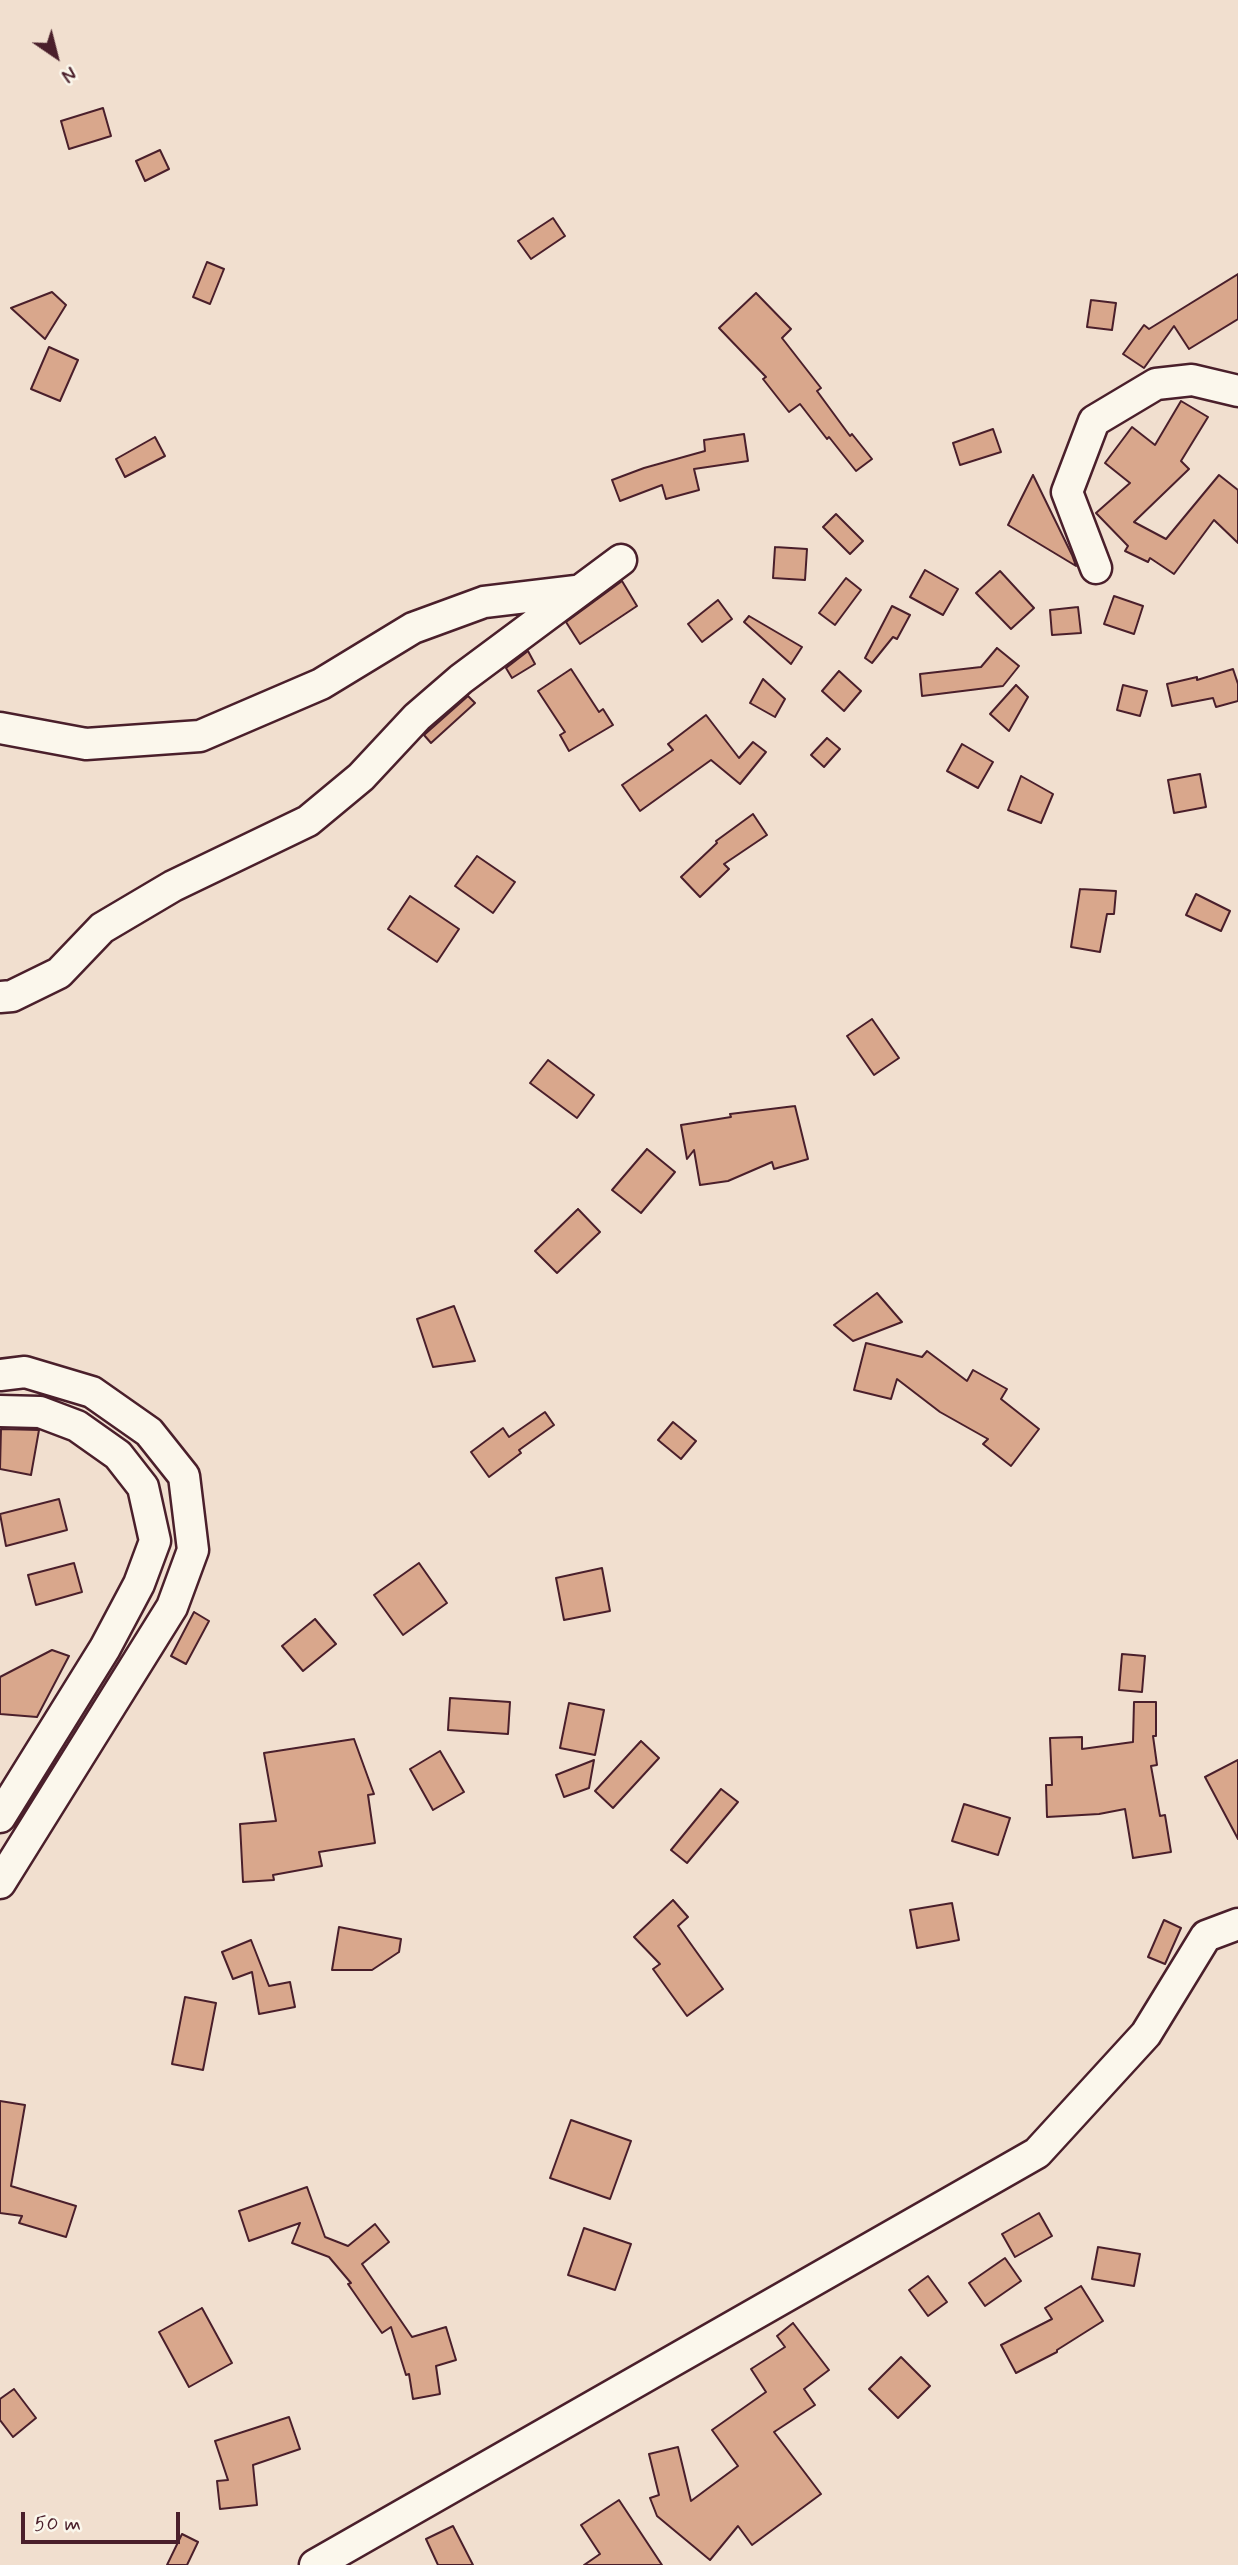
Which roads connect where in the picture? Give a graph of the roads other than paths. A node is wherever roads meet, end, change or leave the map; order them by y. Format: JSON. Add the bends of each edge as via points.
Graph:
{"nodes":[{"id":1,"x":1238,"y":391,"type":"edge"},
{"id":2,"x":621,"y":560,"type":"dead end"},
{"id":3,"x":1096,"y":568,"type":"dead end"},
{"id":4,"x":576,"y":591,"type":"junction"},
{"id":5,"x":0,"y":728,"type":"edge"},
{"id":6,"x":0,"y":997,"type":"edge"},
{"id":7,"x":0,"y":1375,"type":"edge"},
{"id":8,"x":0,"y":1411,"type":"edge"},
{"id":9,"x":0,"y":1817,"type":"edge"},
{"id":10,"x":0,"y":1883,"type":"edge"},
{"id":11,"x":1238,"y":1924,"type":"edge"},
{"id":12,"x":315,"y":2565,"type":"edge"}],
"edges":[{"from":1,"to":3,"type":"street","via":[[1192,380],[1156,384],[1094,421],[1067,492]]},
{"from":2,"to":4,"type":"street"},
{"from":4,"to":5,"type":"street","via":[[484,602],[413,628],[321,684],[200,736],[86,744]]},
{"from":4,"to":6,"type":"street","via":[[461,679],[417,717],[361,777],[308,821],[173,886],[102,928],[59,973],[12,996]]},
{"from":7,"to":10,"type":"street","via":[[25,1372],[92,1392],[149,1432],[184,1475],[193,1550],[172,1607]]},
{"from":8,"to":9,"type":"street","via":[[40,1412],[77,1426],[118,1455],[143,1487],[155,1541],[139,1584],[105,1648]]},
{"from":11,"to":12,"type":"street","via":[[1206,1936],[1146,2034],[1037,2153]]}]}
